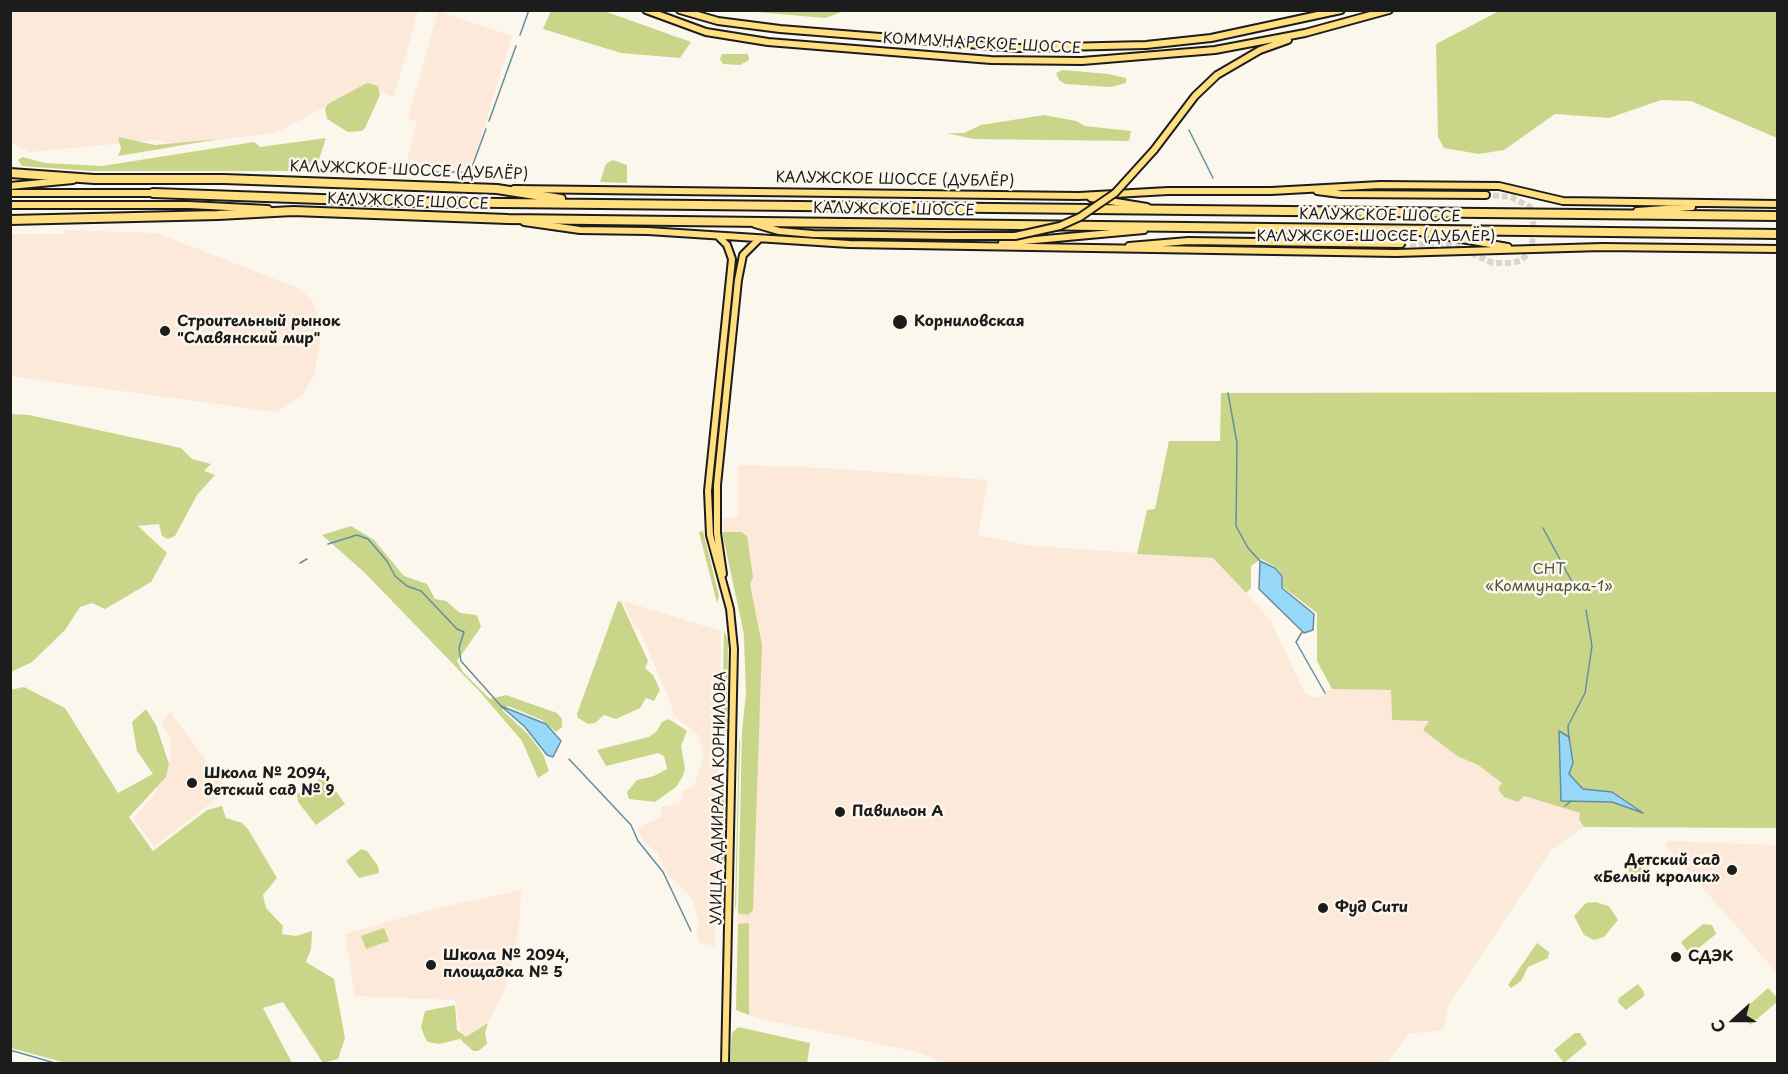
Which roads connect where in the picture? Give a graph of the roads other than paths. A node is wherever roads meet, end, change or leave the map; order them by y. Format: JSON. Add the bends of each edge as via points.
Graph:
{"nodes":[{"id":1,"x":646,"y":10,"type":"edge"},
{"id":2,"x":680,"y":10,"type":"edge"},
{"id":3,"x":1341,"y":10,"type":"edge"},
{"id":4,"x":1389,"y":10,"type":"edge"},
{"id":5,"x":1305,"y":33,"type":"junction"},
{"id":6,"x":10,"y":173,"type":"edge"},
{"id":7,"x":94,"y":179,"type":"junction"},
{"id":8,"x":10,"y":186,"type":"edge"},
{"id":9,"x":497,"y":189,"type":"junction"},
{"id":10,"x":1302,"y":189,"type":"junction"},
{"id":11,"x":10,"y":193,"type":"edge"},
{"id":12,"x":153,"y":193,"type":"joint"},
{"id":13,"x":1485,"y":195,"type":"tunnel mouth"},
{"id":14,"x":1079,"y":196,"type":"junction"},
{"id":15,"x":587,"y":202,"type":"junction"},
{"id":16,"x":1726,"y":204,"type":"junction"},
{"id":17,"x":1778,"y":204,"type":"edge"},
{"id":18,"x":10,"y":205,"type":"edge"},
{"id":19,"x":293,"y":211,"type":"junction"},
{"id":20,"x":1180,"y":212,"type":"junction"},
{"id":21,"x":1608,"y":214,"type":"junction"},
{"id":22,"x":1778,"y":216,"type":"edge"},
{"id":23,"x":508,"y":219,"type":"junction"},
{"id":24,"x":10,"y":220,"type":"edge"},
{"id":25,"x":748,"y":222,"type":"junction"},
{"id":26,"x":1171,"y":227,"type":"junction"},
{"id":27,"x":1405,"y":230,"type":"junction"},
{"id":28,"x":1778,"y":234,"type":"edge"},
{"id":29,"x":714,"y":235,"type":"junction"},
{"id":30,"x":760,"y":239,"type":"junction"},
{"id":31,"x":1401,"y":244,"type":"tunnel mouth"},
{"id":32,"x":974,"y":246,"type":"junction"},
{"id":33,"x":1101,"y":248,"type":"junction"},
{"id":34,"x":1778,"y":249,"type":"edge"},
{"id":35,"x":1523,"y":250,"type":"junction"},
{"id":36,"x":725,"y":589,"type":"junction"},
{"id":37,"x":725,"y":1064,"type":"edge"}],
"edges":[{"from":1,"to":5,"type":"main road","name":"КОММУНАРСКОЕ ШОССЕ","via":[[679,24],[736,38],[991,60],[1147,57],[1215,50]]},
{"from":2,"to":3,"type":"main road","name":"КОММУНАРСКОЕ ШОССЕ","via":[[718,21],[780,29],[1018,48],[1146,45],[1211,38]]},
{"from":4,"to":5,"type":"main road","name":"КОММУНАРСКОЕ ШОССЕ"},
{"from":5,"to":25,"type":"main road","bridge":true,"via":[[1260,50],[1217,75],[1115,193],[1060,226],[1015,236],[951,236],[795,232]]},
{"from":6,"to":7,"type":"highway"},
{"from":7,"to":8,"type":"main road","name":"КАЛУЖСКОЕ ШОССЕ (ДУБЛЁР)"},
{"from":7,"to":9,"type":"highway","name":"КАЛУЖСКОЕ ШОССЕ (ДУБЛЁР)","via":[[224,178]]},
{"from":9,"to":14,"type":"main road","name":"КАЛУЖСКОЕ ШОССЕ (ДУБЛЁР)"},
{"from":9,"to":15,"type":"highway"},
{"from":10,"to":13,"type":"main road","via":[[1340,194]]},
{"from":10,"to":14,"type":"main road","name":"КАЛУЖСКОЕ ШОССЕ (ДУБЛЁР)"},
{"from":10,"to":16,"type":"main road","name":"КАЛУЖСКОЕ ШОССЕ (ДУБЛЁР)","via":[[1498,186],[1563,201]]},
{"from":11,"to":12,"type":"main road","name":"КАЛУЖСКОЕ ШОССЕ"},
{"from":12,"to":15,"type":"highway","name":"КАЛУЖСКОЕ ШОССЕ","via":[[405,202]]},
{"from":14,"to":20,"type":"main road"},
{"from":15,"to":20,"type":"highway","name":"КАЛУЖСКОЕ ШОССЕ"},
{"from":16,"to":17,"type":"main road","name":"КАЛУЖСКОЕ ШОССЕ (ДУБЛЁР)"},
{"from":16,"to":21,"type":"main road"},
{"from":18,"to":19,"type":"main road","name":"КАЛУЖСКОЕ ШОССЕ","via":[[189,205]]},
{"from":19,"to":23,"type":"highway","name":"КАЛУЖСКОЕ ШОССЕ"},
{"from":19,"to":24,"type":"highway"},
{"from":20,"to":21,"type":"highway","name":"КАЛУЖСКОЕ ШОССЕ"},
{"from":21,"to":22,"type":"highway","name":"КАЛУЖСКОЕ ШОССЕ"},
{"from":23,"to":25,"type":"highway","name":"КАЛУЖСКОЕ ШОССЕ"},
{"from":23,"to":29,"type":"main road","name":"КАЛУЖСКОЕ ШОССЕ (ДУБЛЁР)","via":[[580,230]]},
{"from":25,"to":26,"type":"highway","name":"КАЛУЖСКОЕ ШОССЕ"},
{"from":26,"to":27,"type":"highway","name":"КАЛУЖСКОЕ ШОССЕ"},
{"from":26,"to":32,"type":"main road"},
{"from":27,"to":28,"type":"highway","name":"КАЛУЖСКОЕ ШОССЕ"},
{"from":27,"to":35,"type":"main road"},
{"from":29,"to":30,"type":"main road","name":"КАЛУЖСКОЕ ШОССЕ (ДУБЛЁР)"},
{"from":29,"to":36,"type":"main road","name":"УЛИЦА АДМИРАЛА КОРНИЛОВА","via":[[727,245],[732,259],[710,469],[710,535]]},
{"from":30,"to":32,"type":"main road","name":"КАЛУЖСКОЕ ШОССЕ (ДУБЛЁР)"},
{"from":30,"to":36,"type":"main road","via":[[747,249],[740,263],[717,485],[717,533]]},
{"from":31,"to":33,"type":"main road","via":[[1188,242]]},
{"from":32,"to":33,"type":"main road","name":"КАЛУЖСКОЕ ШОССЕ (ДУБЛЁР)"},
{"from":33,"to":35,"type":"main road","name":"КАЛУЖСКОЕ ШОССЕ (ДУБЛЁР)","via":[[1396,253]]},
{"from":34,"to":35,"type":"main road","name":"КАЛУЖСКОЕ ШОССЕ (ДУБЛЁР)"},
{"from":36,"to":37,"type":"main road","name":"УЛИЦА АДМИРАЛА КОРНИЛОВА","via":[[734,659]]}]}
